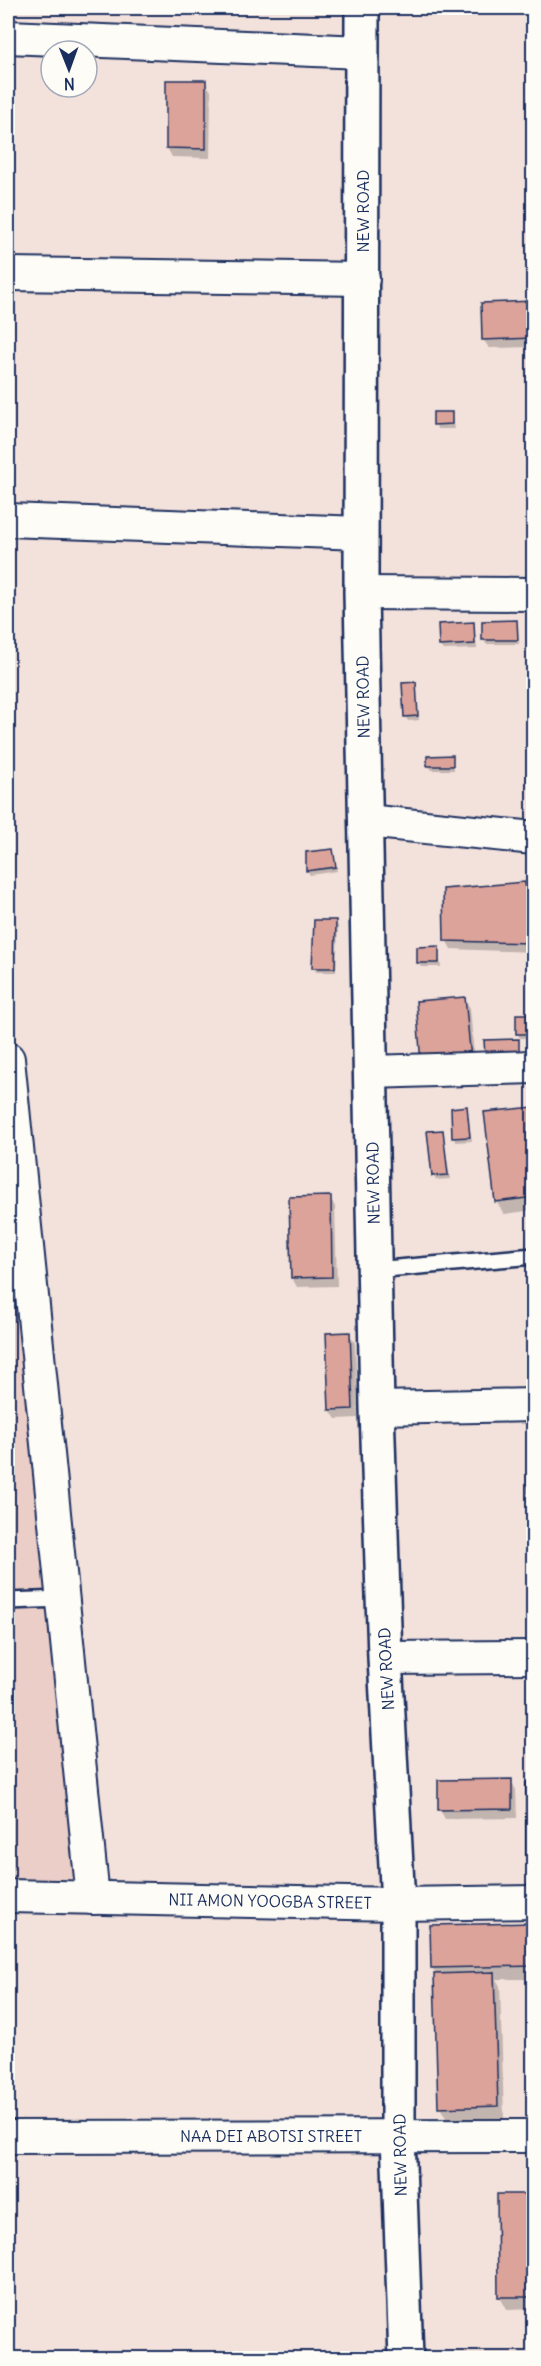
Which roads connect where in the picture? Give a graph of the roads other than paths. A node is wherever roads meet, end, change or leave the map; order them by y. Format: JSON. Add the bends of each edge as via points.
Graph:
{"nodes":[{"id":1,"x":362,"y":8,"type":"edge"},
{"id":2,"x":8,"y":38,"type":"edge"},
{"id":3,"x":362,"y":52,"type":"junction"},
{"id":4,"x":8,"y":274,"type":"edge"},
{"id":5,"x":363,"y":279,"type":"junction"},
{"id":6,"x":8,"y":520,"type":"edge"},
{"id":7,"x":361,"y":533,"type":"junction"},
{"id":8,"x":361,"y":593,"type":"junction"},
{"id":9,"x":534,"y":594,"type":"edge"},
{"id":10,"x":366,"y":821,"type":"junction"},
{"id":11,"x":534,"y":838,"type":"edge"},
{"id":12,"x":8,"y":1059,"type":"edge"},
{"id":13,"x":534,"y":1067,"type":"edge"},
{"id":14,"x":371,"y":1072,"type":"junction"},
{"id":15,"x":534,"y":1256,"type":"edge"},
{"id":16,"x":374,"y":1270,"type":"junction"},
{"id":17,"x":534,"y":1406,"type":"edge"},
{"id":18,"x":377,"y":1408,"type":"junction"},
{"id":19,"x":63,"y":1599,"type":"junction"},
{"id":20,"x":8,"y":1601,"type":"edge"},
{"id":21,"x":534,"y":1657,"type":"edge"},
{"id":22,"x":385,"y":1658,"type":"junction"},
{"id":23,"x":8,"y":1896,"type":"edge"},
{"id":24,"x":93,"y":1898,"type":"junction"},
{"id":25,"x":534,"y":1902,"type":"edge"},
{"id":26,"x":398,"y":1904,"type":"junction"},
{"id":27,"x":398,"y":2136,"type":"junction"},
{"id":28,"x":534,"y":2136,"type":"edge"},
{"id":29,"x":8,"y":2137,"type":"edge"},
{"id":30,"x":406,"y":2358,"type":"edge"}],
"edges":[{"from":1,"to":3,"type":"street","name":"NEW ROAD"},
{"from":2,"to":3,"type":"street"},
{"from":3,"to":5,"type":"street","name":"NEW ROAD"},
{"from":4,"to":5,"type":"street"},
{"from":5,"to":7,"type":"street","name":"NEW ROAD"},
{"from":6,"to":7,"type":"street"},
{"from":7,"to":8,"type":"street","name":"NEW ROAD"},
{"from":8,"to":9,"type":"street"},
{"from":8,"to":10,"type":"street","name":"NEW ROAD"},
{"from":10,"to":11,"type":"street"},
{"from":10,"to":14,"type":"street","name":"NEW ROAD"},
{"from":12,"to":19,"type":"street"},
{"from":13,"to":14,"type":"street"},
{"from":14,"to":16,"type":"street","name":"NEW ROAD"},
{"from":15,"to":16,"type":"lane"},
{"from":16,"to":18,"type":"street","name":"NEW ROAD"},
{"from":17,"to":18,"type":"street"},
{"from":18,"to":22,"type":"street","name":"NEW ROAD"},
{"from":19,"to":20,"type":"lane"},
{"from":19,"to":24,"type":"street"},
{"from":21,"to":22,"type":"street"},
{"from":22,"to":26,"type":"street","name":"NEW ROAD"},
{"from":23,"to":24,"type":"street","name":"NII AMON YOOGBA STREET"},
{"from":24,"to":26,"type":"street","name":"NII AMON YOOGBA STREET"},
{"from":25,"to":26,"type":"street","name":"NII AMON YOOGBA STREET"},
{"from":26,"to":27,"type":"street","name":"NEW ROAD"},
{"from":27,"to":28,"type":"street","name":"NAA DEI ABOTSI STREET"},
{"from":27,"to":29,"type":"street","name":"NAA DEI ABOTSI STREET"},
{"from":27,"to":30,"type":"street","name":"NEW ROAD"}]}
